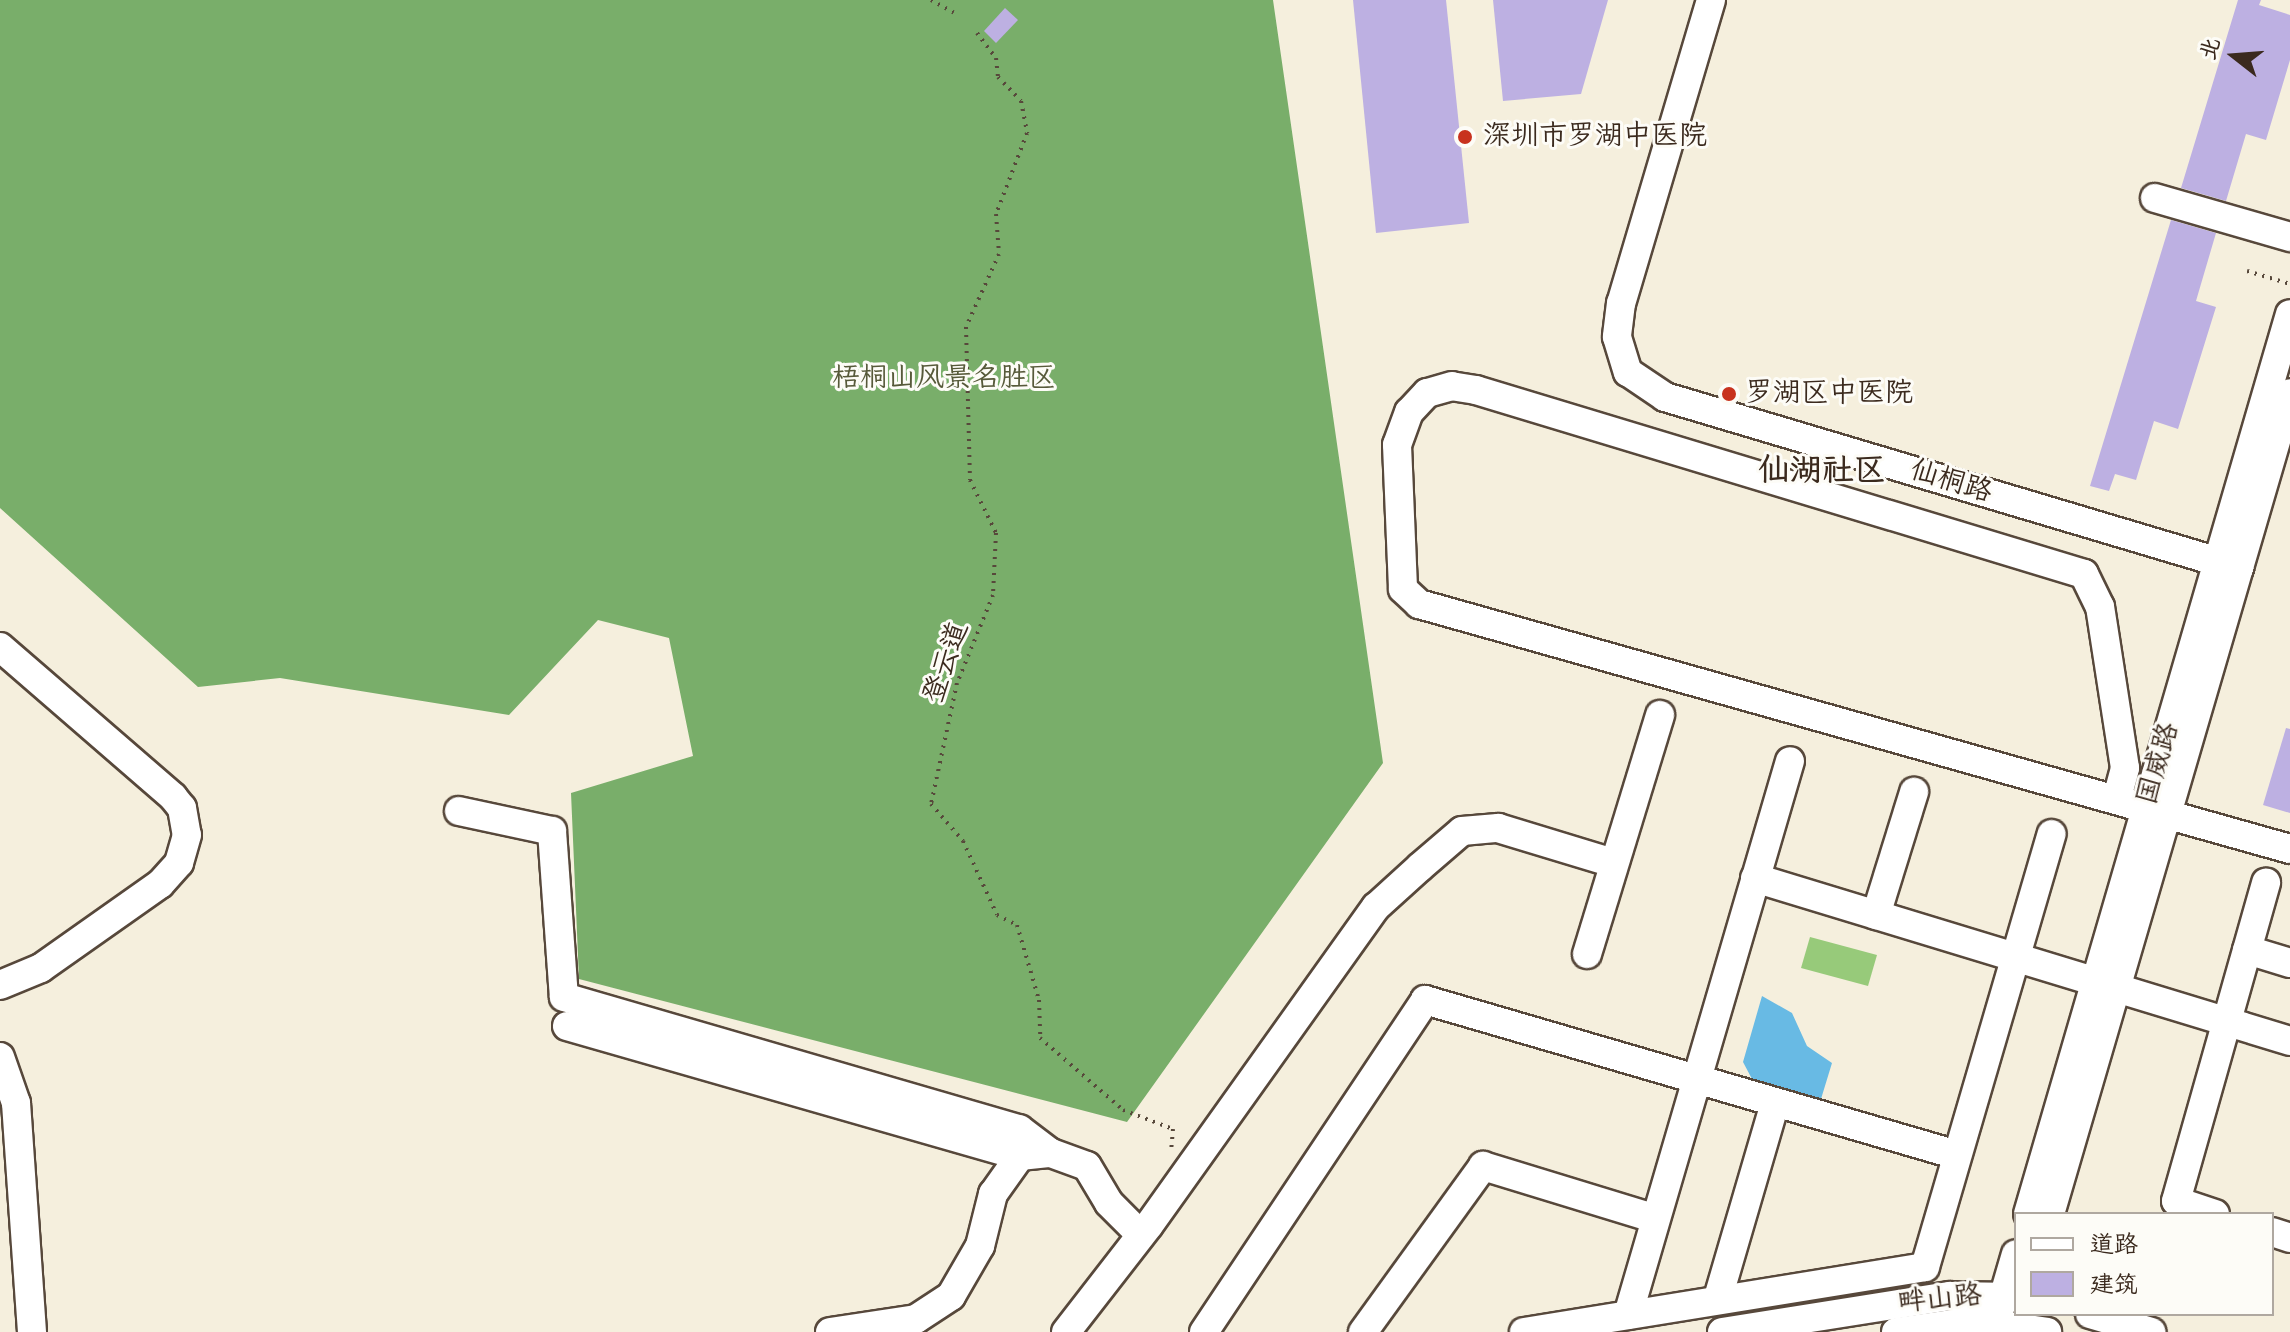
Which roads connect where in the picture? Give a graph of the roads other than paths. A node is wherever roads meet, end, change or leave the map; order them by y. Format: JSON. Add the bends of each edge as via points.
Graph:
{"nodes":[{"id":1,"x":1711,"y":0,"type":"edge"},
{"id":2,"x":2155,"y":198,"type":"dead end"},
{"id":3,"x":2290,"y":237,"type":"edge"},
{"id":4,"x":2290,"y":314,"type":"edge"},
{"id":5,"x":2290,"y":393,"type":"edge"},
{"id":6,"x":2228,"y":565,"type":"junction"},
{"id":7,"x":0,"y":647,"type":"edge"},
{"id":8,"x":1660,"y":715,"type":"dead end"},
{"id":9,"x":1790,"y":761,"type":"dead end"},
{"id":10,"x":1914,"y":792,"type":"dead end"},
{"id":11,"x":2117,"y":798,"type":"junction"},
{"id":12,"x":2157,"y":809,"type":"junction"},
{"id":13,"x":459,"y":811,"type":"dead end"},
{"id":14,"x":2052,"y":834,"type":"dead end"},
{"id":15,"x":2290,"y":849,"type":"edge"},
{"id":16,"x":1613,"y":863,"type":"junction"},
{"id":17,"x":1755,"y":878,"type":"junction"},
{"id":18,"x":2266,"y":882,"type":"dead end"},
{"id":19,"x":1876,"y":915,"type":"junction"},
{"id":20,"x":2247,"y":950,"type":"junction"},
{"id":21,"x":1587,"y":954,"type":"dead end"},
{"id":22,"x":2016,"y":958,"type":"junction"},
{"id":23,"x":2290,"y":963,"type":"edge"},
{"id":24,"x":0,"y":985,"type":"edge"},
{"id":25,"x":2106,"y":985,"type":"junction"},
{"id":26,"x":2226,"y":1022,"type":"junction"},
{"id":27,"x":567,"y":1026,"type":"dead end"},
{"id":28,"x":2290,"y":1041,"type":"edge"},
{"id":29,"x":0,"y":1057,"type":"edge"},
{"id":30,"x":1695,"y":1079,"type":"junction"},
{"id":31,"x":1775,"y":1103,"type":"junction"},
{"id":32,"x":1051,"y":1153,"type":"junction"},
{"id":33,"x":1957,"y":1155,"type":"junction"},
{"id":34,"x":1020,"y":1156,"type":"junction"},
{"id":35,"x":2029,"y":1212,"type":"edge"},
{"id":36,"x":2050,"y":1212,"type":"edge"},
{"id":37,"x":2209,"y":1212,"type":"edge"},
{"id":38,"x":1653,"y":1218,"type":"junction"},
{"id":39,"x":1141,"y":1235,"type":"junction"},
{"id":40,"x":2014,"y":1272,"type":"edge"},
{"id":41,"x":1718,"y":1298,"type":"junction"},
{"id":42,"x":1628,"y":1315,"type":"junction"},
{"id":43,"x":2097,"y":1316,"type":"edge"},
{"id":44,"x":2009,"y":1317,"type":"edge"},
{"id":45,"x":32,"y":1332,"type":"edge"},
{"id":46,"x":830,"y":1332,"type":"edge"},
{"id":47,"x":1066,"y":1332,"type":"edge"},
{"id":48,"x":1204,"y":1332,"type":"edge"},
{"id":49,"x":1363,"y":1332,"type":"edge"},
{"id":50,"x":1524,"y":1332,"type":"edge"},
{"id":51,"x":1722,"y":1332,"type":"edge"},
{"id":52,"x":1896,"y":1332,"type":"edge"},
{"id":53,"x":2047,"y":1332,"type":"edge"},
{"id":54,"x":2151,"y":1332,"type":"edge"}],
"edges":[{"from":1,"to":6,"type":"street","name":"仙桐路","via":[[1621,303],[1617,337],[1628,372],[1665,397]]},
{"from":2,"to":3,"type":"street"},
{"from":4,"to":6,"type":"street","name":"国威路"},
{"from":5,"to":6,"type":"street","name":"国威路"},
{"from":6,"to":12,"type":"street","name":"国威路"},
{"from":7,"to":24,"type":"street","via":[[173,797],[182,808],[187,835],[179,863],[160,884],[41,968]]},
{"from":8,"to":16,"type":"street"},
{"from":9,"to":17,"type":"street"},
{"from":10,"to":19,"type":"street"},
{"from":11,"to":11,"type":"street","via":[[1419,604],[1403,589],[1397,445],[1409,412],[1427,393],[1452,386],[1476,390],[2084,574],[2100,607],[2125,768]]},
{"from":11,"to":12,"type":"street"},
{"from":12,"to":15,"type":"street"},
{"from":12,"to":25,"type":"street","name":"国威路"},
{"from":13,"to":32,"type":"street","via":[[552,831],[564,997],[1019,1129]]},
{"from":14,"to":22,"type":"street"},
{"from":16,"to":21,"type":"street"},
{"from":16,"to":39,"type":"street","via":[[1498,828],[1462,831],[1376,907]]},
{"from":17,"to":19,"type":"street"},
{"from":17,"to":30,"type":"street"},
{"from":18,"to":20,"type":"street"},
{"from":19,"to":22,"type":"street"},
{"from":20,"to":23,"type":"street"},
{"from":20,"to":26,"type":"street"},
{"from":22,"to":25,"type":"street"},
{"from":22,"to":33,"type":"street"},
{"from":25,"to":26,"type":"street"},
{"from":25,"to":35,"type":"street","name":"国威路"},
{"from":25,"to":36,"type":"street","name":"国威路"},
{"from":26,"to":28,"type":"street"},
{"from":26,"to":37,"type":"street","via":[[2176,1201]]},
{"from":27,"to":34,"type":"street"},
{"from":29,"to":45,"type":"street","via":[[16,1103]]},
{"from":30,"to":31,"type":"street"},
{"from":30,"to":38,"type":"street"},
{"from":30,"to":48,"type":"street","via":[[1425,1000]]},
{"from":31,"to":33,"type":"street"},
{"from":31,"to":41,"type":"street"},
{"from":32,"to":34,"type":"street"},
{"from":32,"to":39,"type":"street","via":[[1087,1166],[1109,1203]]},
{"from":33,"to":41,"type":"street","via":[[1925,1267]]},
{"from":34,"to":46,"type":"street","via":[[993,1194],[980,1246],[951,1296],[916,1319]]},
{"from":38,"to":42,"type":"street"},
{"from":38,"to":49,"type":"street","via":[[1483,1166]]},
{"from":39,"to":47,"type":"street"},
{"from":40,"to":44,"type":"street"},
{"from":41,"to":42,"type":"street"},
{"from":42,"to":50,"type":"street"},
{"from":43,"to":54,"type":"street"},
{"from":44,"to":51,"type":"street","name":"畔山路","via":[[1950,1296]]},
{"from":44,"to":52,"type":"street","name":"畔山路"},
{"from":44,"to":53,"type":"street","name":"畔山路"}]}
